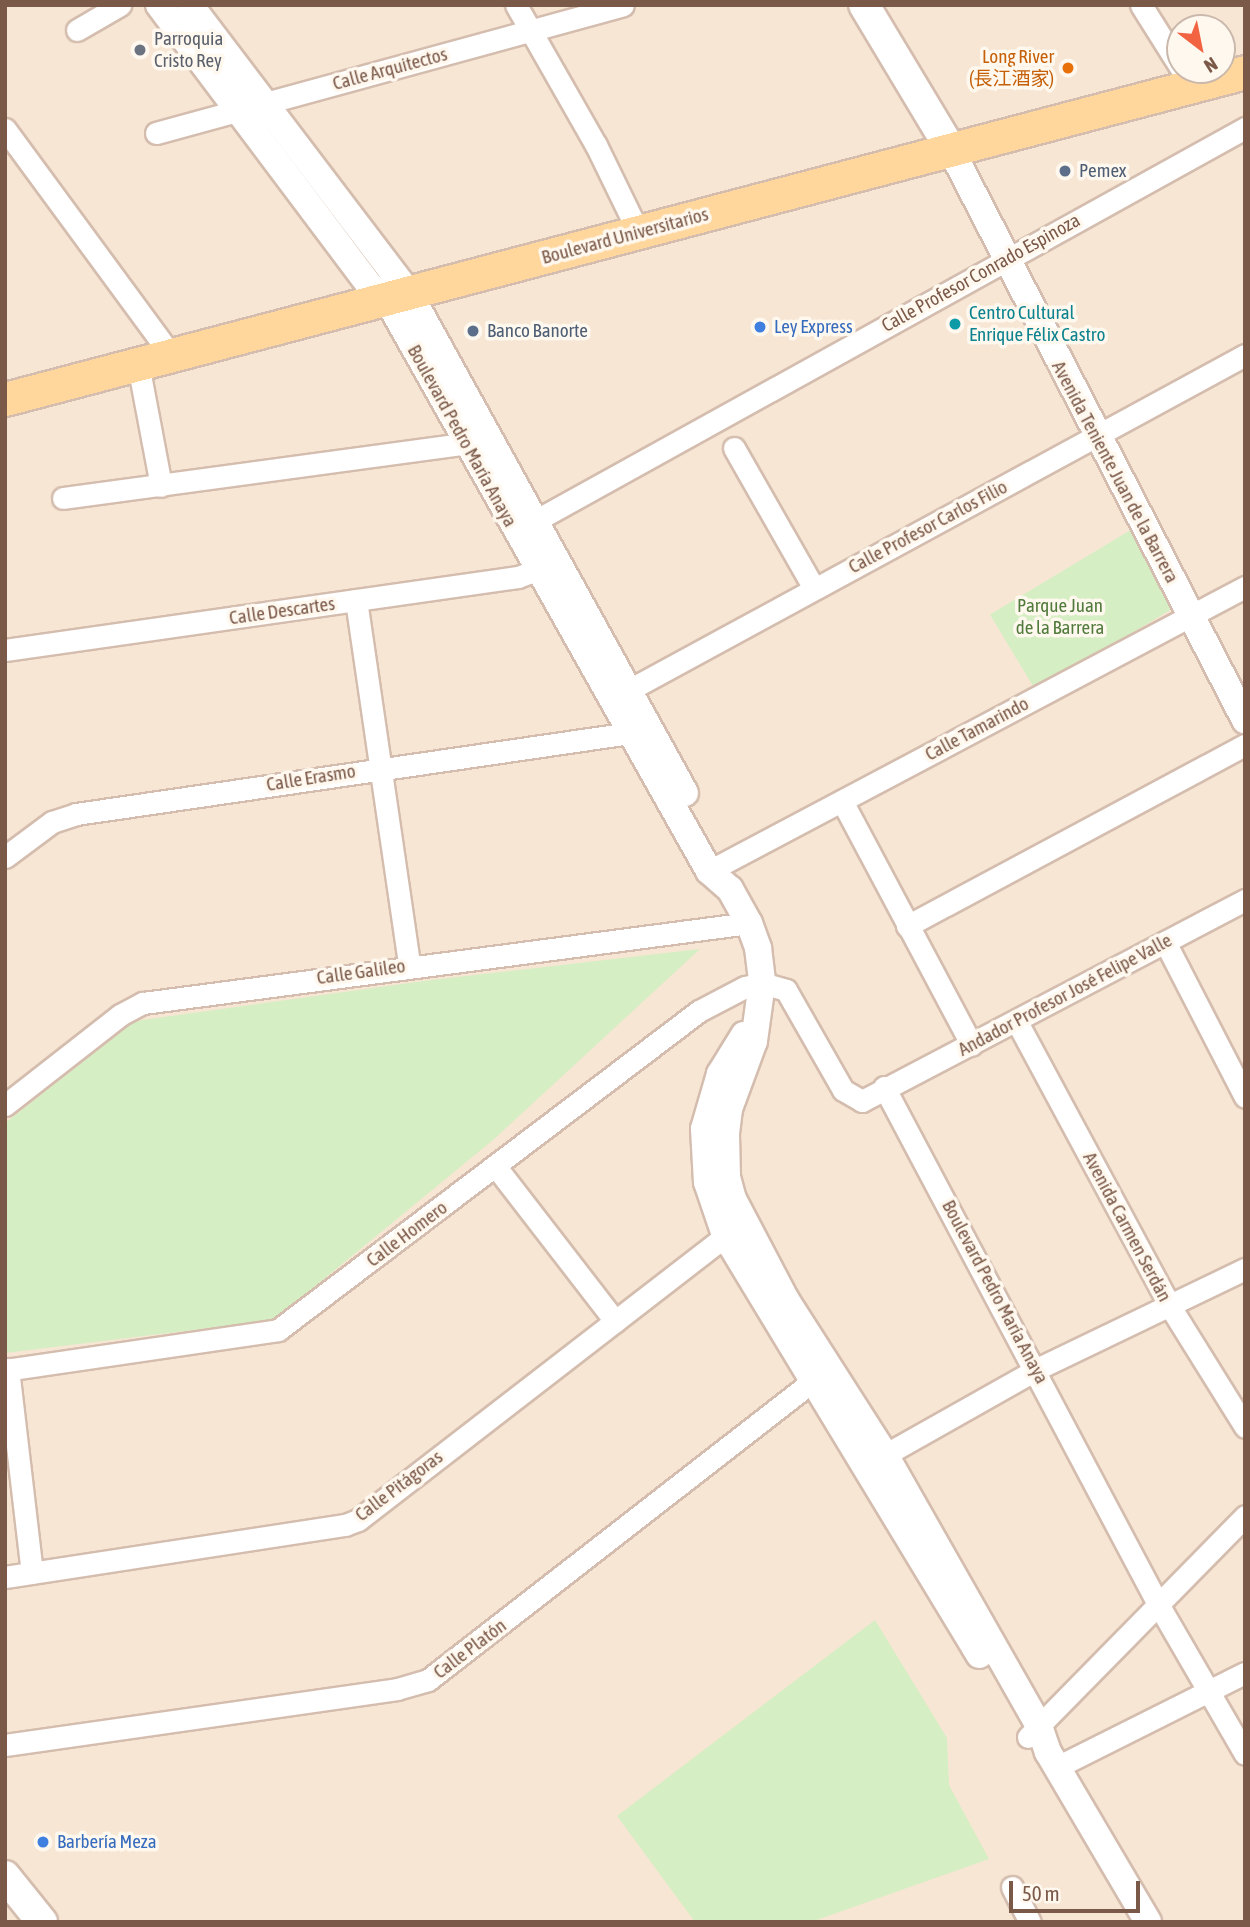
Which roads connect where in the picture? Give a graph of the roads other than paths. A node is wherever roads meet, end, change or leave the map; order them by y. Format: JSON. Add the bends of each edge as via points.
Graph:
{"nodes":[{"id":1,"x":120,"y":5,"type":"edge"},
{"id":2,"x":159,"y":5,"type":"edge"},
{"id":3,"x":190,"y":5,"type":"edge"},
{"id":4,"x":516,"y":5,"type":"edge"},
{"id":5,"x":623,"y":5,"type":"edge"},
{"id":6,"x":864,"y":5,"type":"edge"},
{"id":7,"x":1142,"y":5,"type":"edge"},
{"id":8,"x":77,"y":30,"type":"dead end"},
{"id":9,"x":531,"y":31,"type":"junction"},
{"id":10,"x":1166,"y":37,"type":"edge"},
{"id":11,"x":1173,"y":84,"type":"edge"},
{"id":12,"x":250,"y":107,"type":"junction"},
{"id":13,"x":1245,"y":128,"type":"edge"},
{"id":14,"x":5,"y":129,"type":"edge"},
{"id":15,"x":156,"y":133,"type":"dead end"},
{"id":16,"x":945,"y":143,"type":"junction"},
{"id":17,"x":632,"y":219,"type":"junction"},
{"id":18,"x":1005,"y":260,"type":"junction"},
{"id":19,"x":390,"y":289,"type":"junction"},
{"id":20,"x":150,"y":353,"type":"junction"},
{"id":21,"x":1245,"y":355,"type":"edge"},
{"id":22,"x":5,"y":384,"type":"edge"},
{"id":23,"x":5,"y":399,"type":"edge"},
{"id":24,"x":1096,"y":435,"type":"junction"},
{"id":25,"x":465,"y":444,"type":"junction"},
{"id":26,"x":734,"y":448,"type":"dead end"},
{"id":27,"x":161,"y":486,"type":"junction"},
{"id":28,"x":63,"y":498,"type":"dead end"},
{"id":29,"x":533,"y":522,"type":"junction"},
{"id":30,"x":546,"y":566,"type":"junction"},
{"id":31,"x":1245,"y":587,"type":"edge"},
{"id":32,"x":814,"y":589,"type":"junction"},
{"id":33,"x":356,"y":600,"type":"junction"},
{"id":34,"x":1191,"y":616,"type":"junction"},
{"id":35,"x":5,"y":650,"type":"edge"},
{"id":36,"x":619,"y":695,"type":"junction"},
{"id":37,"x":1245,"y":720,"type":"edge"},
{"id":38,"x":630,"y":733,"type":"junction"},
{"id":39,"x":1245,"y":745,"type":"edge"},
{"id":40,"x":381,"y":768,"type":"junction"},
{"id":41,"x":842,"y":801,"type":"junction"},
{"id":42,"x":5,"y":857,"type":"edge"},
{"id":43,"x":717,"y":867,"type":"junction"},
{"id":44,"x":1245,"y":900,"type":"edge"},
{"id":45,"x":749,"y":923,"type":"junction"},
{"id":46,"x":907,"y":926,"type":"junction"},
{"id":47,"x":1166,"y":942,"type":"junction"},
{"id":48,"x":409,"y":965,"type":"junction"},
{"id":49,"x":762,"y":983,"type":"junction"},
{"id":50,"x":1017,"y":1022,"type":"junction"},
{"id":51,"x":972,"y":1045,"type":"junction"},
{"id":52,"x":884,"y":1087,"type":"junction"},
{"id":53,"x":1245,"y":1097,"type":"edge"},
{"id":54,"x":5,"y":1105,"type":"edge"},
{"id":55,"x":496,"y":1167,"type":"junction"},
{"id":56,"x":733,"y":1229,"type":"junction"},
{"id":57,"x":1245,"y":1269,"type":"edge"},
{"id":58,"x":1171,"y":1308,"type":"junction"},
{"id":59,"x":615,"y":1321,"type":"junction"},
{"id":60,"x":6,"y":1369,"type":"edge"},
{"id":61,"x":1037,"y":1369,"type":"junction"},
{"id":62,"x":823,"y":1373,"type":"junction"},
{"id":63,"x":1245,"y":1427,"type":"edge"},
{"id":64,"x":875,"y":1460,"type":"junction"},
{"id":65,"x":1245,"y":1516,"type":"edge"},
{"id":66,"x":32,"y":1573,"type":"junction"},
{"id":67,"x":5,"y":1577,"type":"edge"},
{"id":68,"x":1158,"y":1604,"type":"junction"},
{"id":69,"x":1245,"y":1673,"type":"edge"},
{"id":70,"x":1208,"y":1690,"type":"junction"},
{"id":71,"x":5,"y":1745,"type":"edge"},
{"id":72,"x":1043,"y":1746,"type":"junction"},
{"id":73,"x":1245,"y":1754,"type":"edge"},
{"id":74,"x":5,"y":1876,"type":"edge"},
{"id":75,"x":1012,"y":1887,"type":"dead end"},
{"id":76,"x":42,"y":1922,"type":"edge"},
{"id":77,"x":1030,"y":1922,"type":"edge"},
{"id":78,"x":1148,"y":1922,"type":"edge"}],
"edges":[{"from":1,"to":8,"type":"street"},
{"from":2,"to":12,"type":"street","name":"Boulevard Pedro María Anaya"},
{"from":3,"to":12,"type":"street","name":"Boulevard Pedro María Anaya"},
{"from":4,"to":9,"type":"street"},
{"from":5,"to":9,"type":"street","name":"Calle Arquitectos"},
{"from":6,"to":16,"type":"main road","name":"Avenida Teniente Juan de la Barrera"},
{"from":7,"to":10,"type":"street"},
{"from":9,"to":12,"type":"street","name":"Calle Arquitectos"},
{"from":9,"to":17,"type":"street"},
{"from":11,"to":16,"type":"main road","name":"Boulevard Universitarios"},
{"from":12,"to":15,"type":"street","name":"Calle Arquitectos"},
{"from":12,"to":19,"type":"street","name":"Boulevard Pedro María Anaya"},
{"from":13,"to":18,"type":"street","name":"Calle Profesor Conrado Espinoza"},
{"from":14,"to":20,"type":"street"},
{"from":16,"to":17,"type":"main road","name":"Boulevard Universitarios"},
{"from":16,"to":18,"type":"street","name":"Avenida Teniente Juan de la Barrera"},
{"from":16,"to":19,"type":"main road","name":"Boulevard Universitarios"},
{"from":17,"to":19,"type":"main road","name":"Boulevard Universitarios"},
{"from":18,"to":24,"type":"street","name":"Avenida Teniente Juan de la Barrera"},
{"from":18,"to":29,"type":"street","name":"Calle Profesor Conrado Espinoza"},
{"from":19,"to":20,"type":"main road","name":"Boulevard Universitarios"},
{"from":19,"to":25,"type":"street","name":"Boulevard Pedro María Anaya"},
{"from":19,"to":29,"type":"street","name":"Boulevard Pedro María Anaya"},
{"from":20,"to":22,"type":"main road","name":"Boulevard Universitarios"},
{"from":20,"to":23,"type":"main road","name":"Boulevard Universitarios"},
{"from":20,"to":27,"type":"street"},
{"from":21,"to":24,"type":"street","name":"Calle Profesor Carlos Filio"},
{"from":24,"to":32,"type":"street","name":"Calle Profesor Carlos Filio"},
{"from":24,"to":34,"type":"street","name":"Avenida Teniente Juan de la Barrera"},
{"from":25,"to":27,"type":"street"},
{"from":25,"to":30,"type":"street","name":"Boulevard Pedro María Anaya"},
{"from":26,"to":32,"type":"street"},
{"from":27,"to":28,"type":"street"},
{"from":29,"to":30,"type":"street","name":"Boulevard Pedro María Anaya"},
{"from":30,"to":33,"type":"street","name":"Calle Descartes","via":[[518,577]]},
{"from":30,"to":36,"type":"street","name":"Boulevard Pedro María Anaya"},
{"from":31,"to":34,"type":"street","name":"Calle Tamarindo"},
{"from":32,"to":36,"type":"street","name":"Calle Profesor Carlos Filio"},
{"from":33,"to":35,"type":"street","name":"Calle Descartes"},
{"from":33,"to":40,"type":"street"},
{"from":34,"to":37,"type":"street","name":"Avenida Teniente Juan de la Barrera"},
{"from":34,"to":41,"type":"street","name":"Calle Tamarindo"},
{"from":36,"to":38,"type":"street","name":"Boulevard Pedro María Anaya"},
{"from":36,"to":43,"type":"street","name":"Boulevard Pedro María Anaya"},
{"from":38,"to":40,"type":"street","name":"Calle Erasmo"},
{"from":38,"to":43,"type":"street","name":"Boulevard Pedro María Anaya"},
{"from":39,"to":46,"type":"street"},
{"from":40,"to":42,"type":"street","name":"Calle Erasmo","via":[[76,814],[52,822]]},
{"from":40,"to":48,"type":"street"},
{"from":41,"to":43,"type":"street","name":"Calle Tamarindo"},
{"from":41,"to":46,"type":"street"},
{"from":43,"to":45,"type":"street","name":"Boulevard Pedro María Anaya"},
{"from":44,"to":47,"type":"street","name":"Andador Profesor José Felipe Valle"},
{"from":45,"to":48,"type":"street","name":"Calle Galileo"},
{"from":45,"to":49,"type":"street","name":"Boulevard Pedro María Anaya","via":[[758,948]]},
{"from":46,"to":51,"type":"street"},
{"from":47,"to":50,"type":"street","name":"Andador Profesor José Felipe Valle"},
{"from":47,"to":53,"type":"street"},
{"from":48,"to":54,"type":"street","name":"Calle Galileo","via":[[143,1003]]},
{"from":49,"to":52,"type":"street","via":[[786,990],[848,1096],[862,1101]]},
{"from":49,"to":55,"type":"street","name":"Calle Homero","via":[[721,997],[699,1011]]},
{"from":49,"to":56,"type":"street","name":"Boulevard Pedro María Anaya","via":[[754,1027],[743,1036],[720,1074],[704,1129],[706,1182]]},
{"from":50,"to":51,"type":"street","name":"Andador Profesor José Felipe Valle"},
{"from":50,"to":58,"type":"street","name":"Avenida Carmen Serdán"},
{"from":51,"to":52,"type":"street","name":"Andador Profesor José Felipe Valle"},
{"from":52,"to":61,"type":"street","name":"Boulevard Pedro María Anaya"},
{"from":55,"to":59,"type":"street"},
{"from":55,"to":60,"type":"street","name":"Calle Homero","via":[[278,1330]]},
{"from":56,"to":59,"type":"street","name":"Calle Pitágoras"},
{"from":56,"to":62,"type":"street"},
{"from":57,"to":58,"type":"street"},
{"from":58,"to":61,"type":"street"},
{"from":58,"to":63,"type":"street","name":"Avenida Carmen Serdán"},
{"from":59,"to":66,"type":"street","name":"Calle Pitágoras","via":[[352,1522]]},
{"from":60,"to":66,"type":"street"},
{"from":61,"to":64,"type":"street"},
{"from":61,"to":68,"type":"street","name":"Boulevard Pedro María Anaya"},
{"from":62,"to":64,"type":"street"},
{"from":62,"to":71,"type":"street","name":"Calle Platón","via":[[428,1680],[397,1689]]},
{"from":64,"to":72,"type":"street"},
{"from":65,"to":68,"type":"street"},
{"from":66,"to":67,"type":"street","name":"Calle Pitágoras"},
{"from":68,"to":70,"type":"street","name":"Boulevard Pedro María Anaya"},
{"from":68,"to":72,"type":"street"},
{"from":69,"to":70,"type":"street"},
{"from":70,"to":72,"type":"street"},
{"from":70,"to":73,"type":"street","name":"Boulevard Pedro María Anaya"},
{"from":72,"to":78,"type":"street"},
{"from":74,"to":76,"type":"main road"},
{"from":75,"to":77,"type":"street"}]}
